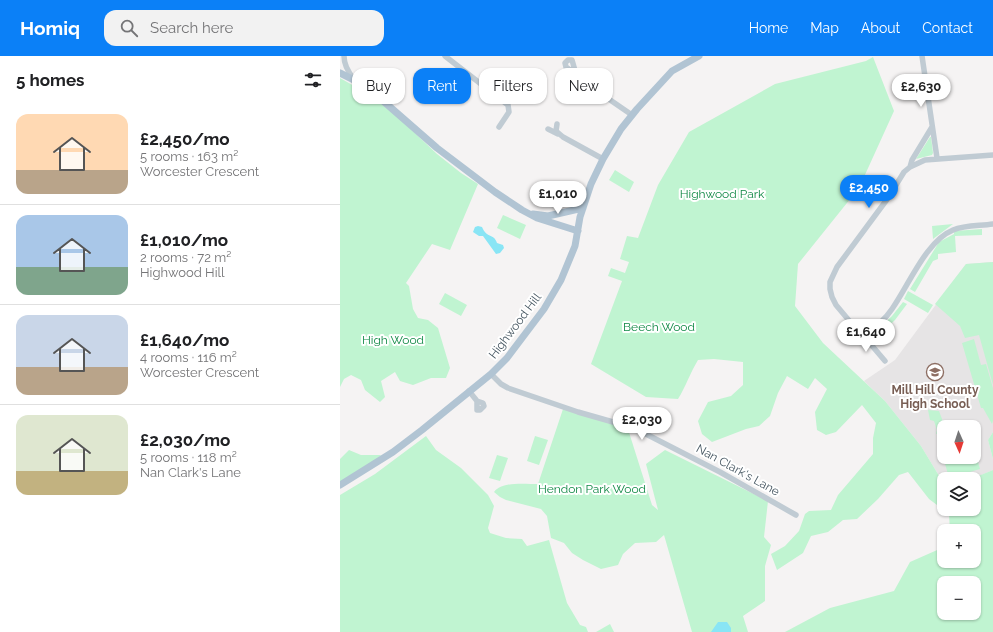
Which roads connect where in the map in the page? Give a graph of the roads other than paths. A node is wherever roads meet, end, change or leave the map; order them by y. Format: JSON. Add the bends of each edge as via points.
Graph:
{"nodes":[{"id":1,"x":344,"y":56,"type":"edge"},
{"id":2,"x":445,"y":56,"type":"edge"},
{"id":3,"x":699,"y":56,"type":"edge"},
{"id":4,"x":922,"y":56,"type":"edge"},
{"id":5,"x":340,"y":73,"type":"edge"},
{"id":6,"x":352,"y":75,"type":"edge"},
{"id":7,"x":352,"y":79,"type":"edge"},
{"id":8,"x":613,"y":102,"type":"edge"},
{"id":9,"x":388,"y":104,"type":"edge"},
{"id":10,"x":632,"y":115,"type":"junction"},
{"id":11,"x":557,"y":124,"type":"dead end"},
{"id":12,"x":498,"y":127,"type":"dead end"},
{"id":13,"x":932,"y":127,"type":"junction"},
{"id":14,"x":548,"y":129,"type":"dead end"},
{"id":15,"x":558,"y":134,"type":"junction"},
{"id":16,"x":993,"y":156,"type":"edge"},
{"id":17,"x":937,"y":158,"type":"junction"},
{"id":18,"x":603,"y":159,"type":"junction"},
{"id":19,"x":910,"y":167,"type":"junction"},
{"id":20,"x":583,"y":208,"type":"junction"},
{"id":21,"x":569,"y":212,"type":"junction"},
{"id":22,"x":531,"y":214,"type":"junction"},
{"id":23,"x":580,"y":217,"type":"junction"},
{"id":24,"x":993,"y":224,"type":"edge"},
{"id":25,"x":578,"y":231,"type":"junction"},
{"id":26,"x":866,"y":334,"type":"junction"},
{"id":27,"x":885,"y":361,"type":"dead end"},
{"id":28,"x":491,"y":374,"type":"junction"},
{"id":29,"x":469,"y":391,"type":"junction"},
{"id":30,"x":477,"y":401,"type":"dead end"},
{"id":31,"x":340,"y":485,"type":"edge"},
{"id":32,"x":796,"y":515,"type":"dead end"}],
"edges":[{"from":1,"to":6,"type":"street","via":[[344,62]]},
{"from":2,"to":12,"type":"street","via":[[508,106],[509,112]]},
{"from":3,"to":10,"type":"main road","name":"Highwood Hill","via":[[672,71]]},
{"from":4,"to":13,"type":"street"},
{"from":5,"to":7,"type":"main road"},
{"from":8,"to":10,"type":"street"},
{"from":9,"to":22,"type":"main road","via":[[436,148],[495,192]]},
{"from":10,"to":18,"type":"main road","name":"Highwood Hill"},
{"from":11,"to":15,"type":"street"},
{"from":13,"to":17,"type":"street"},
{"from":13,"to":19,"type":"street"},
{"from":14,"to":15,"type":"street"},
{"from":15,"to":18,"type":"street"},
{"from":16,"to":17,"type":"street"},
{"from":17,"to":19,"type":"street"},
{"from":18,"to":20,"type":"main road","name":"Highwood Hill"},
{"from":19,"to":26,"type":"street","via":[[832,276],[830,289],[836,304],[858,330]]},
{"from":20,"to":21,"type":"main road"},
{"from":20,"to":23,"type":"main road","name":"Highwood Hill"},
{"from":21,"to":22,"type":"main road","via":[[548,216]]},
{"from":21,"to":23,"type":"main road"},
{"from":22,"to":25,"type":"main road","via":[[536,218]]},
{"from":23,"to":25,"type":"main road","name":"Highwood Hill"},
{"from":24,"to":26,"type":"street","via":[[961,227],[938,240],[892,309]]},
{"from":25,"to":28,"type":"main road","name":"Highwood Hill","via":[[573,254],[544,309],[507,358]]},
{"from":26,"to":27,"type":"street","via":[[868,341]]},
{"from":28,"to":29,"type":"main road","name":"Highwood Hill"},
{"from":28,"to":32,"type":"street","name":"Nan Clark's Lane","via":[[508,388],[644,433]]},
{"from":29,"to":30,"type":"street"},
{"from":29,"to":31,"type":"main road","name":"Highwood Hill","via":[[392,452]]}]}
